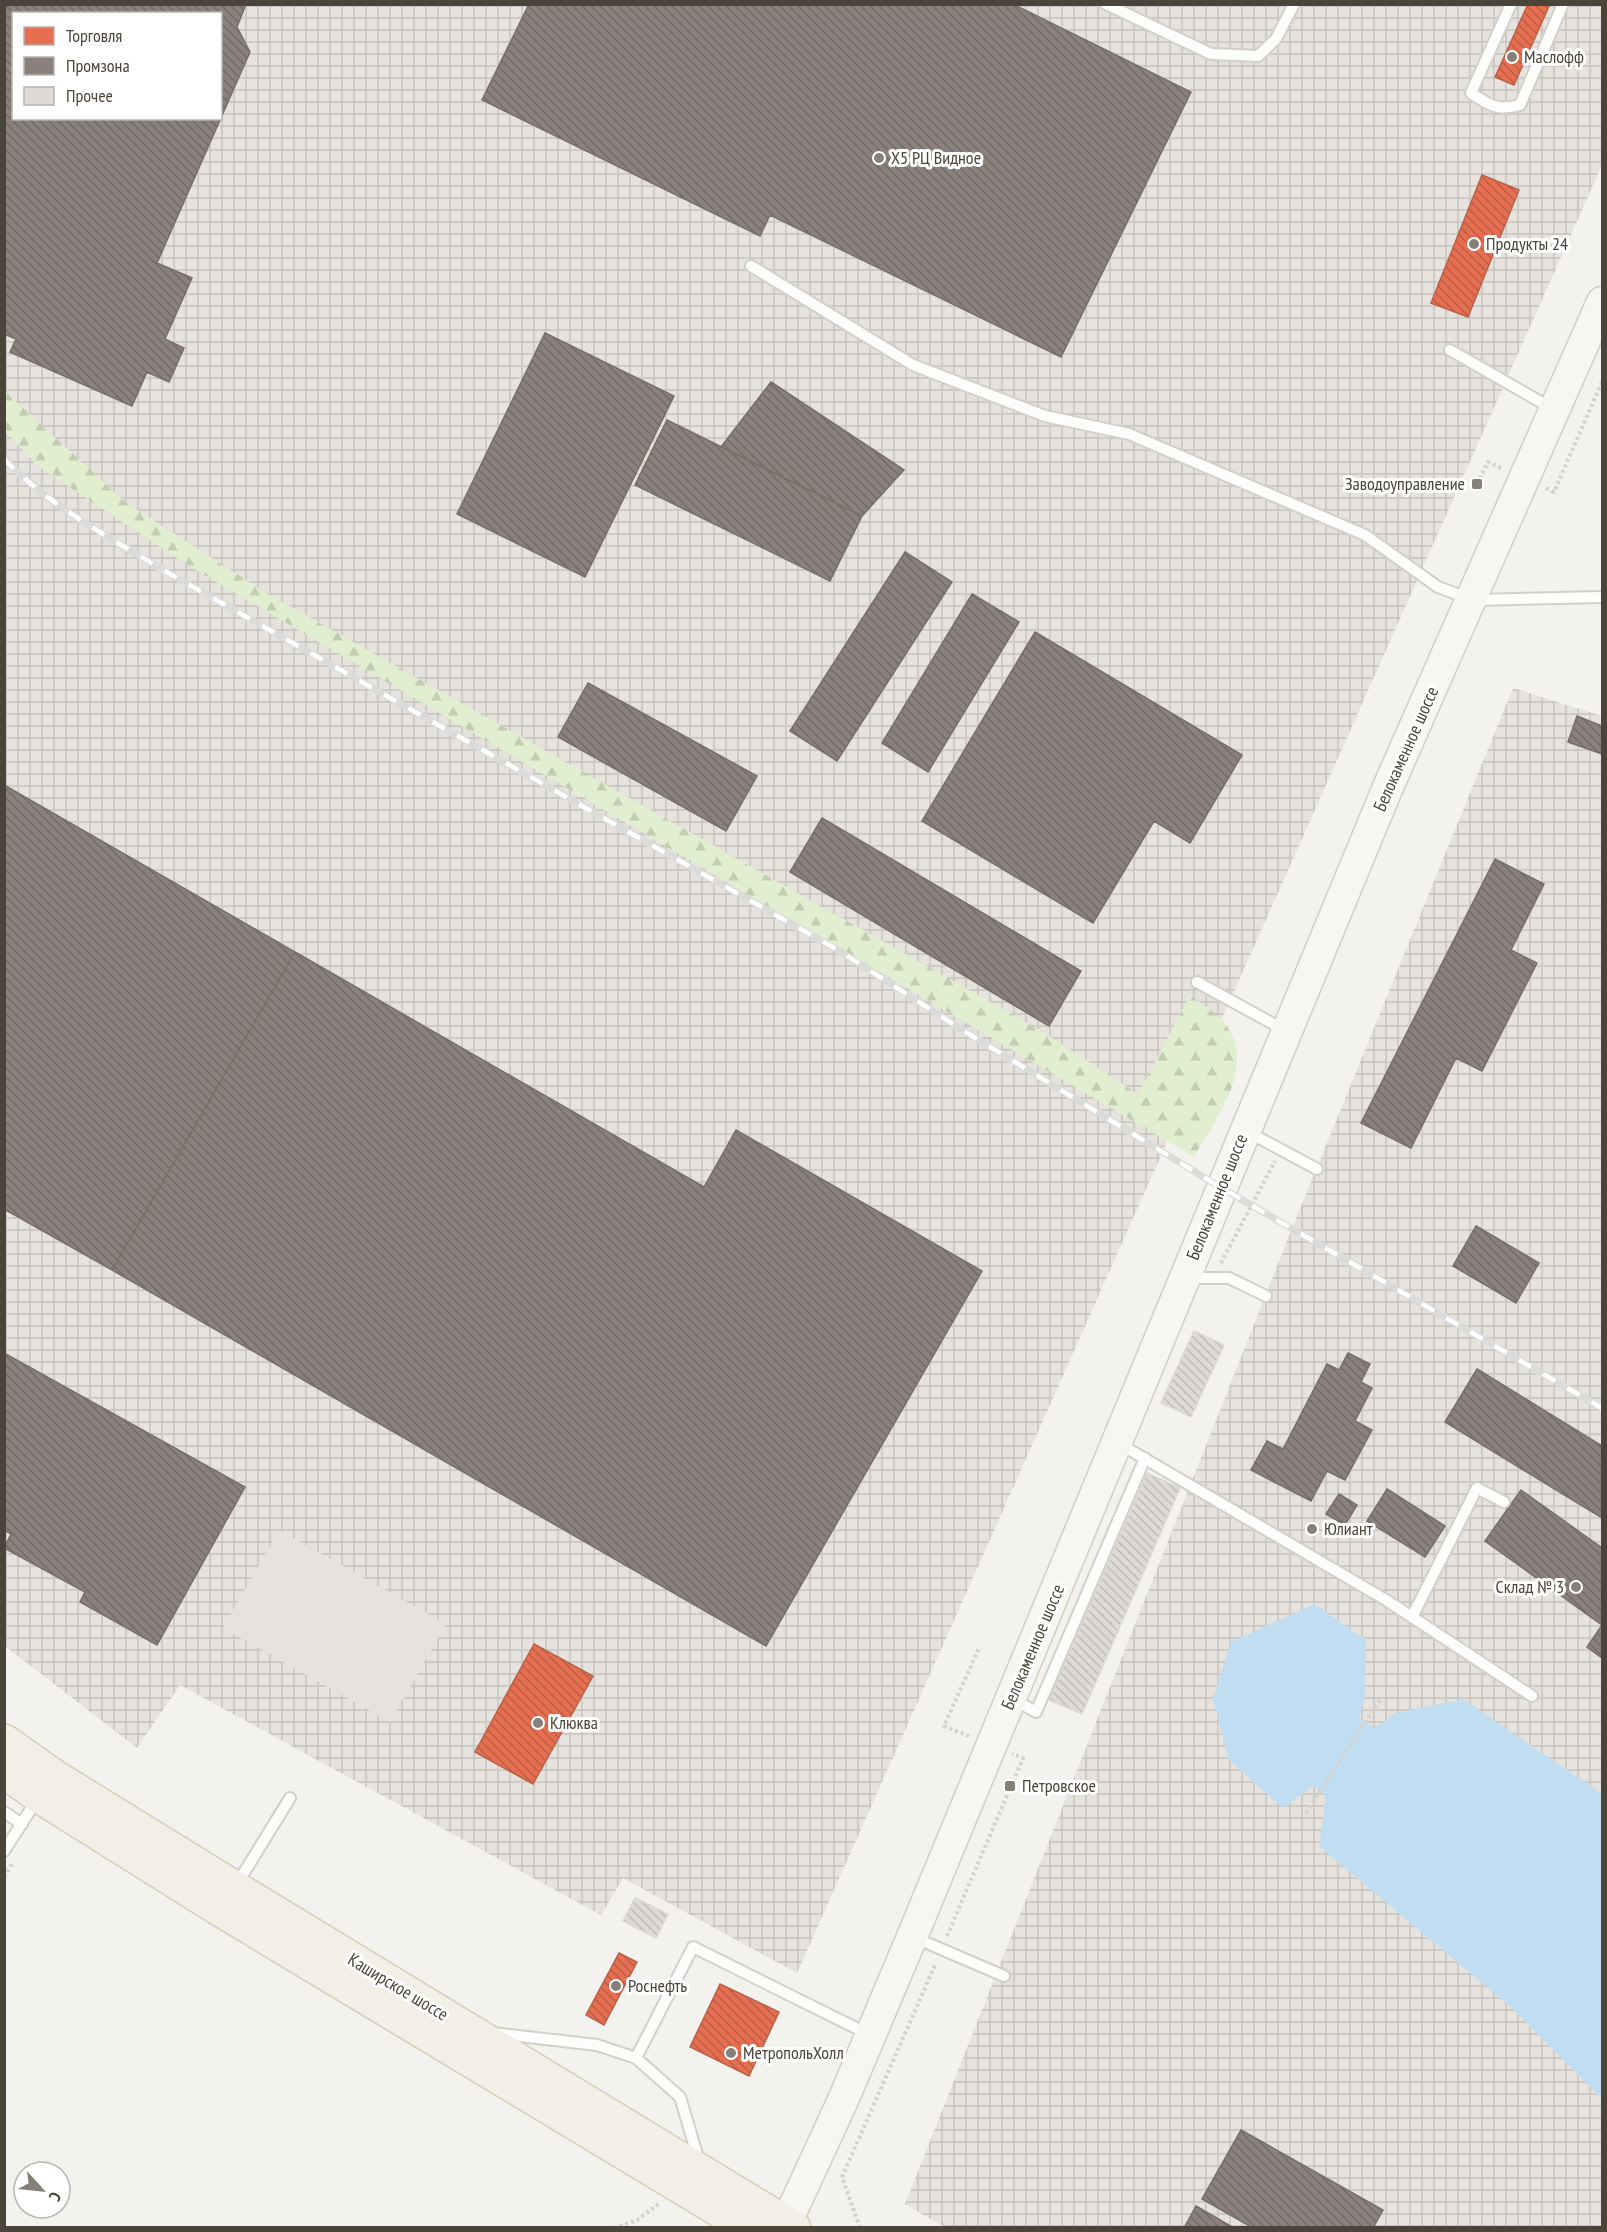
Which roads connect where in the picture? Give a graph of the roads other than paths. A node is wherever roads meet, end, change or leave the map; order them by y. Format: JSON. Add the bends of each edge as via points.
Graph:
{"nodes":[{"id":1,"x":1106,"y":4,"type":"edge"},
{"id":2,"x":1294,"y":4,"type":"edge"},
{"id":3,"x":1511,"y":4,"type":"edge"},
{"id":4,"x":1563,"y":4,"type":"edge"},
{"id":5,"x":751,"y":266,"type":"dead end"},
{"id":6,"x":1602,"y":302,"type":"edge"},
{"id":7,"x":1450,"y":350,"type":"dead end"},
{"id":8,"x":1556,"y":410,"type":"junction"},
{"id":9,"x":1602,"y":597,"type":"edge"},
{"id":10,"x":1473,"y":600,"type":"junction"},
{"id":11,"x":1197,"y":982,"type":"dead end"},
{"id":12,"x":1286,"y":1031,"type":"junction"},
{"id":13,"x":1244,"y":1130,"type":"junction"},
{"id":14,"x":1317,"y":1169,"type":"dead end"},
{"id":15,"x":1184,"y":1278,"type":"junction"},
{"id":16,"x":1266,"y":1296,"type":"dead end"},
{"id":17,"x":1118,"y":1443,"type":"junction"},
{"id":18,"x":1144,"y":1458,"type":"junction"},
{"id":19,"x":1504,"y":1502,"type":"dead end"},
{"id":20,"x":1412,"y":1617,"type":"junction"},
{"id":21,"x":1532,"y":1696,"type":"dead end"},
{"id":22,"x":1011,"y":1699,"type":"junction"},
{"id":23,"x":4,"y":1741,"type":"edge"},
{"id":24,"x":4,"y":1772,"type":"edge"},
{"id":25,"x":47,"y":1787,"type":"junction"},
{"id":26,"x":290,"y":1798,"type":"dead end"},
{"id":27,"x":4,"y":1812,"type":"edge"},
{"id":28,"x":22,"y":1824,"type":"junction"},
{"id":29,"x":4,"y":1851,"type":"edge"},
{"id":30,"x":228,"y":1899,"type":"junction"},
{"id":31,"x":912,"y":1937,"type":"junction"},
{"id":32,"x":1004,"y":1976,"type":"dead end"},
{"id":33,"x":470,"y":2030,"type":"junction"},
{"id":34,"x":871,"y":2035,"type":"junction"},
{"id":35,"x":636,"y":2058,"type":"junction"},
{"id":36,"x":701,"y":2169,"type":"junction"},
{"id":37,"x":788,"y":2226,"type":"edge"},
{"id":38,"x":749,"y":2228,"type":"edge"}],
"edges":[{"from":1,"to":2,"type":"lane","via":[[1211,54],[1258,56],[1276,39]]},
{"from":3,"to":4,"type":"lane","via":[[1471,93],[1503,110],[1520,105]]},
{"from":5,"to":10,"type":"lane","via":[[913,365],[1045,416],[1129,434],[1365,535],[1438,587]]},
{"from":6,"to":8,"type":"main road","name":"Белокаменное шоссе"},
{"from":7,"to":8,"type":"lane"},
{"from":8,"to":10,"type":"main road","name":"Белокаменное шоссе"},
{"from":9,"to":10,"type":"lane"},
{"from":10,"to":12,"type":"main road","name":"Белокаменное шоссе","via":[[1388,787]]},
{"from":11,"to":12,"type":"lane"},
{"from":12,"to":13,"type":"main road","name":"Белокаменное шоссе"},
{"from":13,"to":14,"type":"lane"},
{"from":13,"to":15,"type":"main road","name":"Белокаменное шоссе"},
{"from":15,"to":16,"type":"lane","via":[[1229,1278]]},
{"from":15,"to":17,"type":"main road","name":"Белокаменное шоссе"},
{"from":17,"to":18,"type":"lane"},
{"from":17,"to":22,"type":"main road","name":"Белокаменное шоссе"},
{"from":18,"to":20,"type":"lane"},
{"from":18,"to":22,"type":"lane","via":[[1036,1712]]},
{"from":19,"to":20,"type":"lane","via":[[1477,1488]]},
{"from":20,"to":21,"type":"lane"},
{"from":22,"to":31,"type":"main road","name":"Белокаменное шоссе"},
{"from":23,"to":25,"type":"main road","name":"Каширское шоссе"},
{"from":24,"to":25,"type":"main road","name":"Каширское шоссе"},
{"from":25,"to":28,"type":"lane"},
{"from":25,"to":30,"type":"main road","name":"Каширское шоссе"},
{"from":26,"to":30,"type":"lane"},
{"from":27,"to":28,"type":"lane"},
{"from":28,"to":29,"type":"lane"},
{"from":30,"to":33,"type":"main road","name":"Каширское шоссе"},
{"from":30,"to":38,"type":"main road","name":"Каширское шоссе"},
{"from":31,"to":32,"type":"lane"},
{"from":31,"to":34,"type":"main road","name":"Белокаменное шоссе"},
{"from":33,"to":35,"type":"lane","via":[[597,2044]]},
{"from":33,"to":36,"type":"main road","name":"Каширское шоссе"},
{"from":34,"to":35,"type":"lane","via":[[693,1947]]},
{"from":34,"to":37,"type":"main road","name":"Белокаменное шоссе"},
{"from":35,"to":36,"type":"lane","via":[[680,2097]]},
{"from":36,"to":37,"type":"main road","name":"Каширское шоссе"}]}
